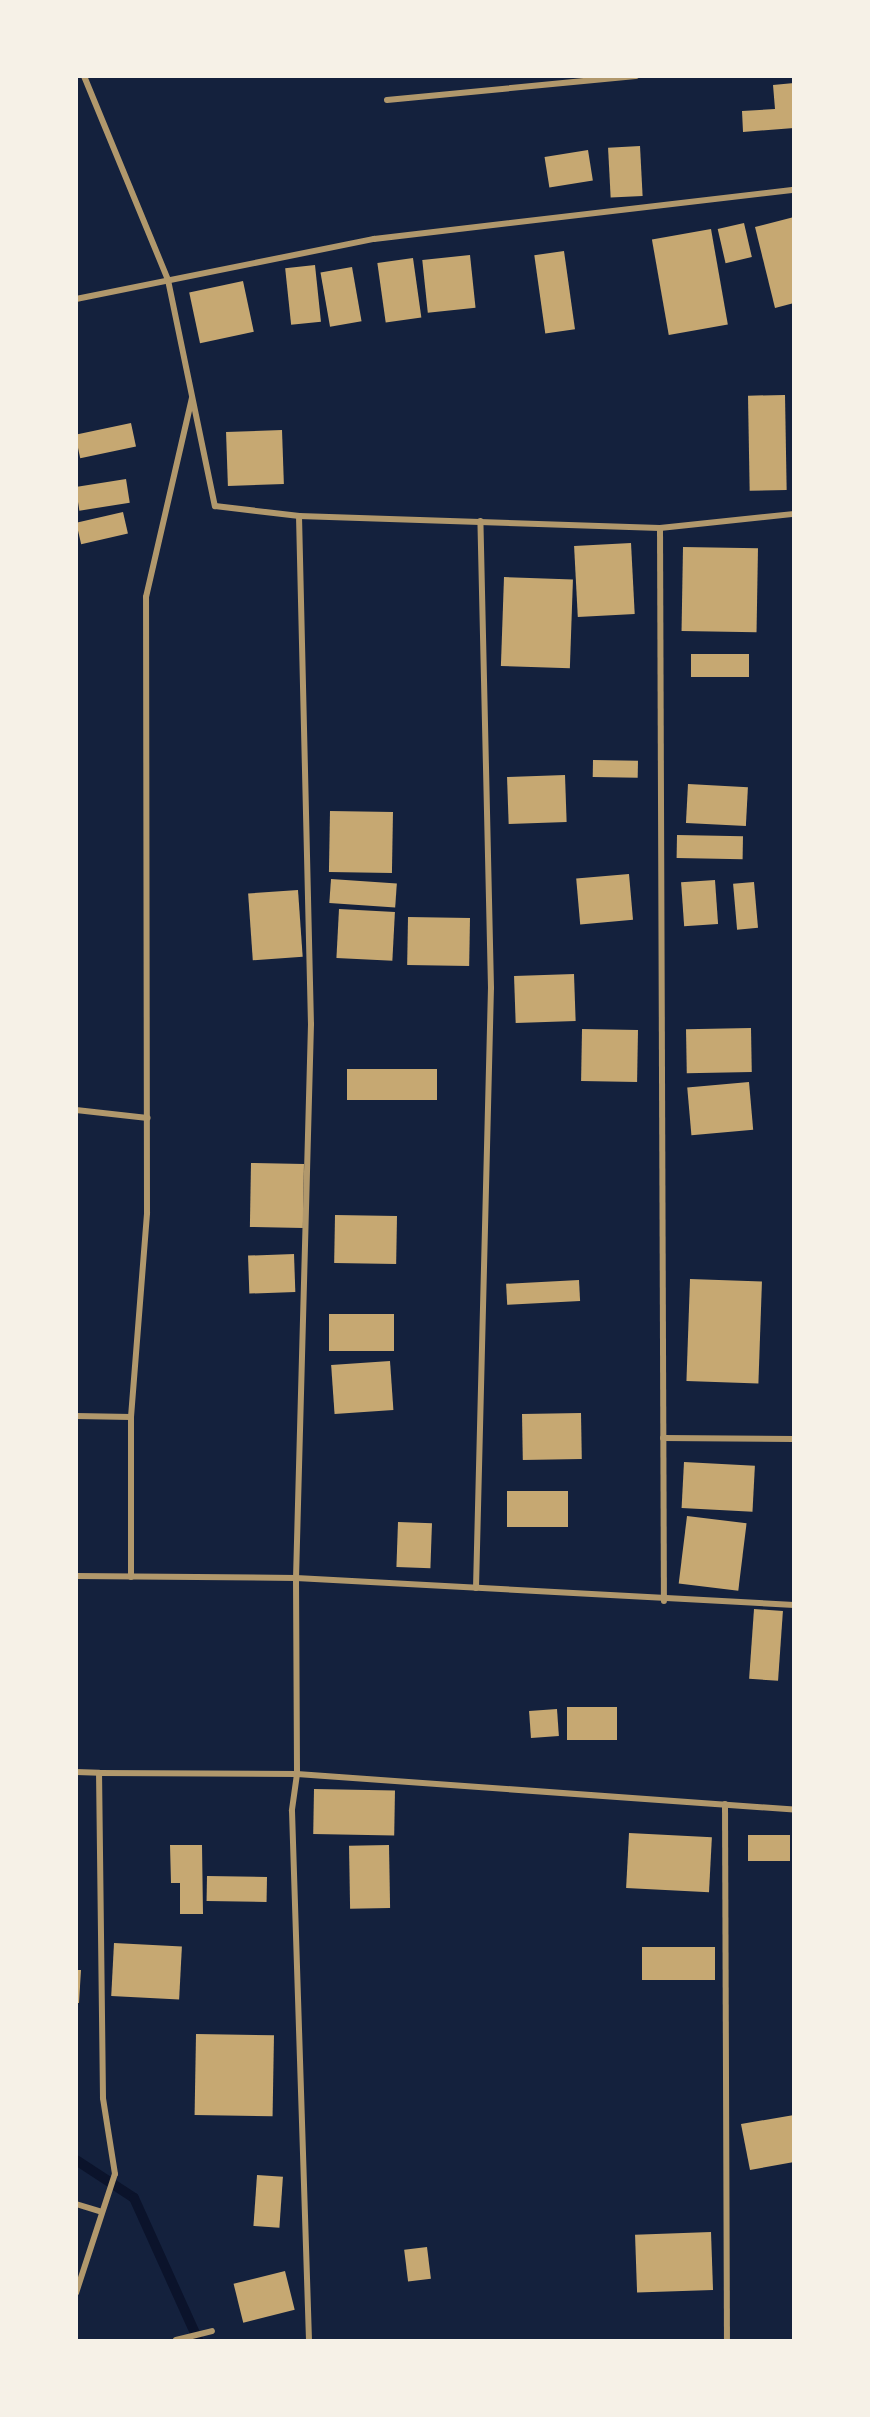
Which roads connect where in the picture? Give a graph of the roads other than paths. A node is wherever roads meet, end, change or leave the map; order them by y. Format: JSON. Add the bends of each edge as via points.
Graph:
{"nodes":[{"id":1,"x":84,"y":76,"type":"edge"},
{"id":2,"x":636,"y":76,"type":"edge"},
{"id":3,"x":387,"y":100,"type":"dead end"},
{"id":4,"x":794,"y":190,"type":"edge"},
{"id":5,"x":168,"y":280,"type":"junction"},
{"id":6,"x":76,"y":299,"type":"edge"},
{"id":7,"x":192,"y":398,"type":"junction"},
{"id":8,"x":794,"y":514,"type":"edge"},
{"id":9,"x":299,"y":516,"type":"junction"},
{"id":10,"x":480,"y":521,"type":"junction"},
{"id":11,"x":660,"y":528,"type":"junction"},
{"id":12,"x":76,"y":1110,"type":"edge"},
{"id":13,"x":148,"y":1118,"type":"junction"},
{"id":14,"x":76,"y":1416,"type":"edge"},
{"id":15,"x":131,"y":1417,"type":"junction"},
{"id":16,"x":663,"y":1438,"type":"junction"},
{"id":17,"x":794,"y":1439,"type":"edge"},
{"id":18,"x":76,"y":1576,"type":"edge"},
{"id":19,"x":131,"y":1577,"type":"junction"},
{"id":20,"x":296,"y":1578,"type":"junction"},
{"id":21,"x":476,"y":1588,"type":"junction"},
{"id":22,"x":664,"y":1600,"type":"junction"},
{"id":23,"x":794,"y":1605,"type":"edge"},
{"id":24,"x":76,"y":1772,"type":"edge"},
{"id":25,"x":99,"y":1773,"type":"junction"},
{"id":26,"x":297,"y":1774,"type":"junction"},
{"id":27,"x":725,"y":1804,"type":"junction"},
{"id":28,"x":794,"y":1810,"type":"edge"},
{"id":29,"x":76,"y":2204,"type":"edge"},
{"id":30,"x":102,"y":2212,"type":"junction"},
{"id":31,"x":76,"y":2293,"type":"edge"},
{"id":32,"x":212,"y":2331,"type":"dead end"},
{"id":33,"x":176,"y":2340,"type":"edge"},
{"id":34,"x":309,"y":2340,"type":"edge"},
{"id":35,"x":728,"y":2340,"type":"edge"}],
"edges":[{"from":1,"to":5,"type":"street"},
{"from":2,"to":3,"type":"street"},
{"from":4,"to":5,"type":"street","via":[[374,238]]},
{"from":5,"to":6,"type":"street"},
{"from":5,"to":7,"type":"street"},
{"from":7,"to":9,"type":"street","via":[[215,506]]},
{"from":7,"to":13,"type":"street","via":[[146,597]]},
{"from":8,"to":11,"type":"street"},
{"from":9,"to":10,"type":"street"},
{"from":9,"to":20,"type":"street","via":[[311,1024]]},
{"from":10,"to":11,"type":"street"},
{"from":10,"to":21,"type":"street","via":[[491,988]]},
{"from":11,"to":16,"type":"street"},
{"from":12,"to":13,"type":"street"},
{"from":13,"to":15,"type":"street","via":[[147,1212]]},
{"from":14,"to":15,"type":"street"},
{"from":15,"to":19,"type":"street"},
{"from":16,"to":17,"type":"street"},
{"from":16,"to":22,"type":"street"},
{"from":18,"to":19,"type":"street"},
{"from":19,"to":20,"type":"street"},
{"from":20,"to":21,"type":"street"},
{"from":20,"to":26,"type":"street"},
{"from":21,"to":22,"type":"street"},
{"from":22,"to":23,"type":"street"},
{"from":24,"to":25,"type":"street"},
{"from":25,"to":26,"type":"street"},
{"from":25,"to":30,"type":"street","via":[[103,2098],[115,2174]]},
{"from":26,"to":27,"type":"street"},
{"from":26,"to":34,"type":"street","via":[[292,1811]]},
{"from":27,"to":28,"type":"street"},
{"from":27,"to":35,"type":"street"},
{"from":29,"to":30,"type":"street"},
{"from":30,"to":31,"type":"street"},
{"from":32,"to":33,"type":"street"}]}
